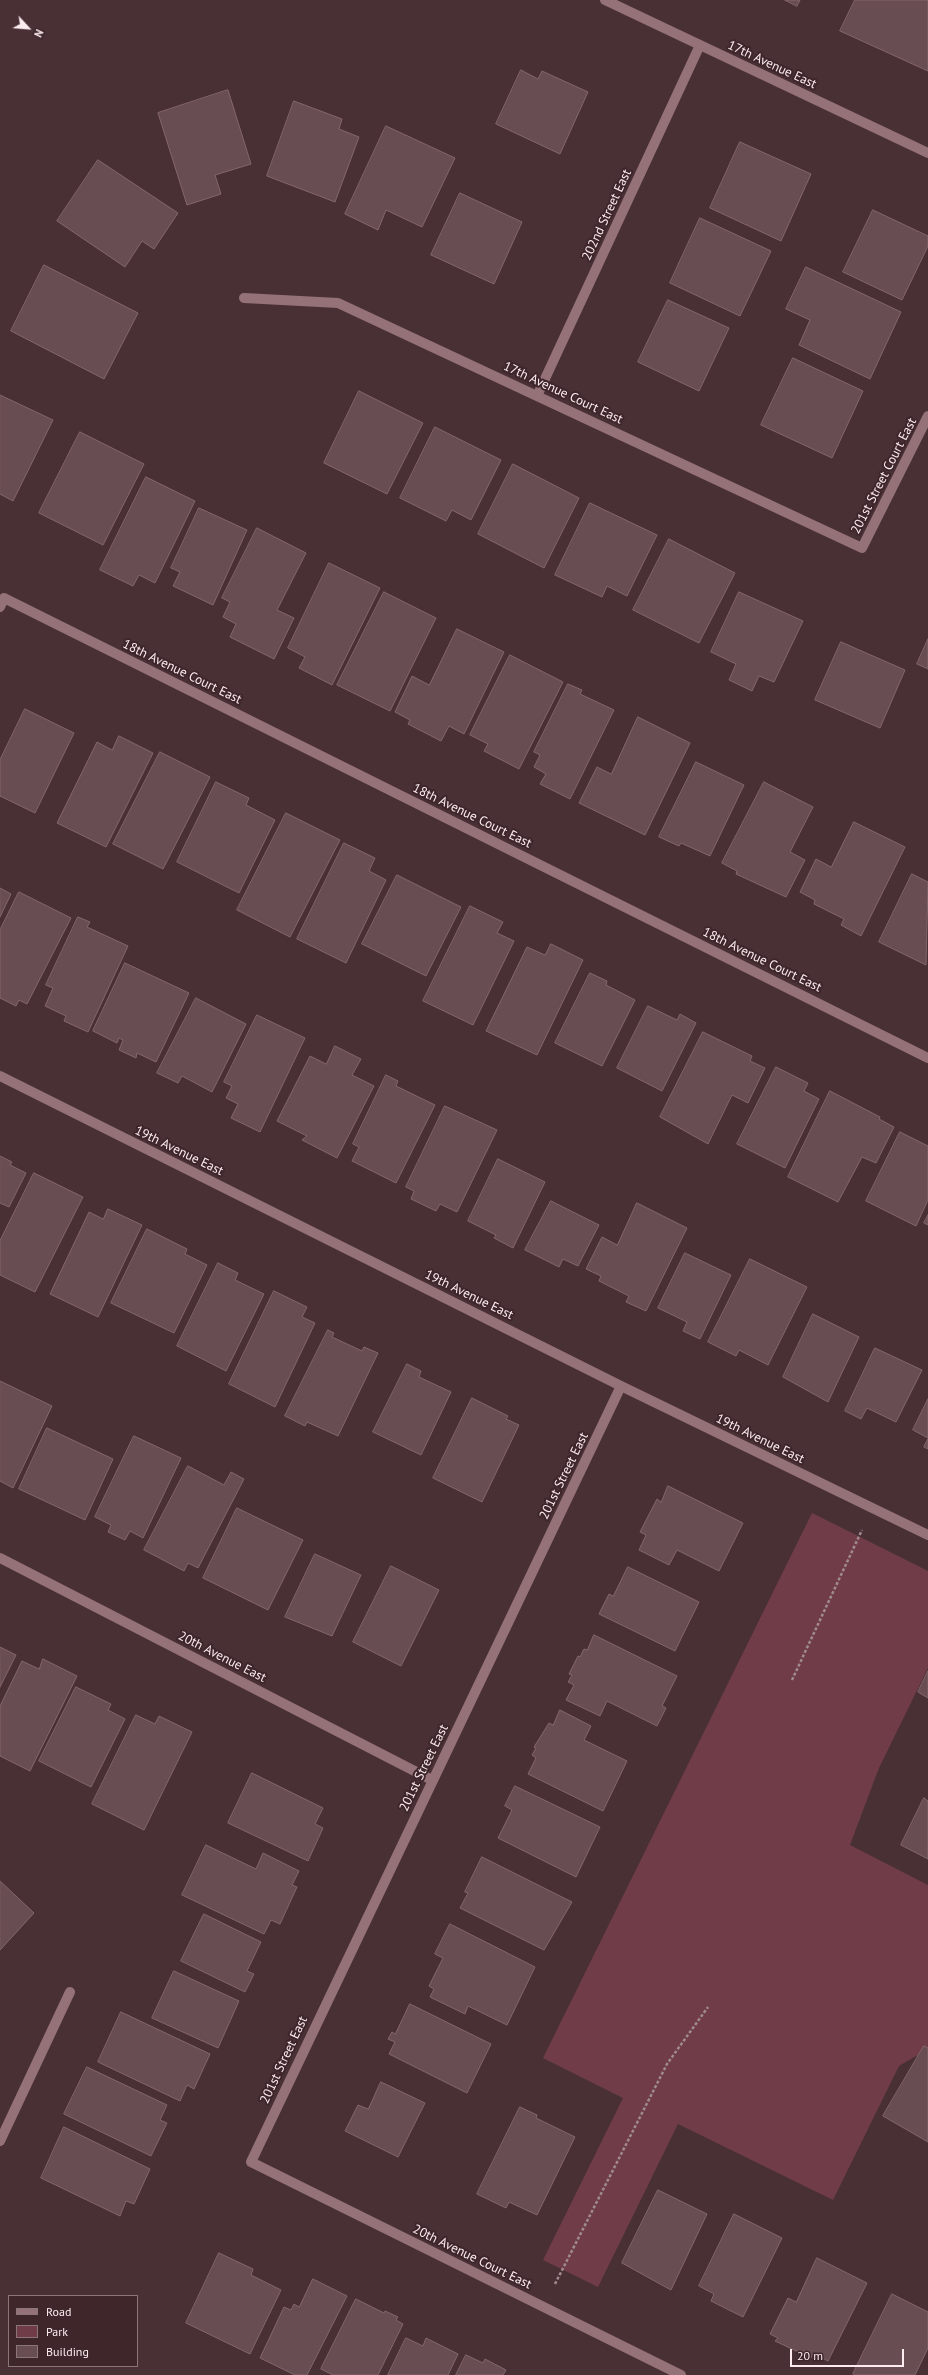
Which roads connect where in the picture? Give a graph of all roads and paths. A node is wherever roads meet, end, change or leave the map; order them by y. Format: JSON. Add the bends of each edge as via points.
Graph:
{"nodes":[{"id":1,"x":605,"y":0,"type":"edge"},
{"id":2,"x":700,"y":45,"type":"junction"},
{"id":3,"x":928,"y":154,"type":"edge"},
{"id":4,"x":244,"y":298,"type":"dead end"},
{"id":5,"x":537,"y":396,"type":"junction"},
{"id":6,"x":928,"y":416,"type":"edge"},
{"id":7,"x":862,"y":548,"type":"joint"},
{"id":8,"x":2,"y":602,"type":"edge"},
{"id":9,"x":928,"y":1058,"type":"edge"},
{"id":10,"x":0,"y":1076,"type":"edge"},
{"id":11,"x":621,"y":1386,"type":"junction"},
{"id":12,"x":873,"y":1508,"type":"junction"},
{"id":13,"x":928,"y":1535,"type":"edge"},
{"id":14,"x":0,"y":1558,"type":"edge"},
{"id":15,"x":792,"y":1680,"type":"dead end"},
{"id":16,"x":432,"y":1780,"type":"junction"},
{"id":17,"x":70,"y":1992,"type":"dead end"},
{"id":18,"x":708,"y":2007,"type":"dead end"},
{"id":19,"x":0,"y":2140,"type":"edge"},
{"id":20,"x":251,"y":2162,"type":"joint"},
{"id":21,"x":543,"y":2306,"type":"junction"},
{"id":22,"x":681,"y":2375,"type":"edge"}],
"edges":[{"from":1,"to":2,"type":"street","name":"17th Avenue East"},
{"from":2,"to":3,"type":"street","name":"17th Avenue East"},
{"from":2,"to":5,"type":"street","name":"202nd Street East"},
{"from":4,"to":5,"type":"street","name":"17th Avenue Court East","via":[[338,303]]},
{"from":5,"to":7,"type":"street","name":"17th Avenue Court East"},
{"from":6,"to":7,"type":"street","name":"201st Street Court East"},
{"from":8,"to":9,"type":"street","name":"18th Avenue Court East"},
{"from":10,"to":11,"type":"street","name":"19th Avenue East"},
{"from":11,"to":12,"type":"street","name":"19th Avenue East"},
{"from":11,"to":16,"type":"street","name":"201st Street East"},
{"from":12,"to":13,"type":"street","name":"19th Avenue East"},
{"from":12,"to":15,"type":"path"},
{"from":14,"to":16,"type":"street","name":"20th Avenue East"},
{"from":16,"to":20,"type":"street","name":"201st Street East"},
{"from":17,"to":19,"type":"street"},
{"from":18,"to":21,"type":"path","via":[[667,2064]]},
{"from":20,"to":21,"type":"street","name":"20th Avenue Court East"},
{"from":21,"to":22,"type":"street","name":"20th Avenue Court East"}]}
